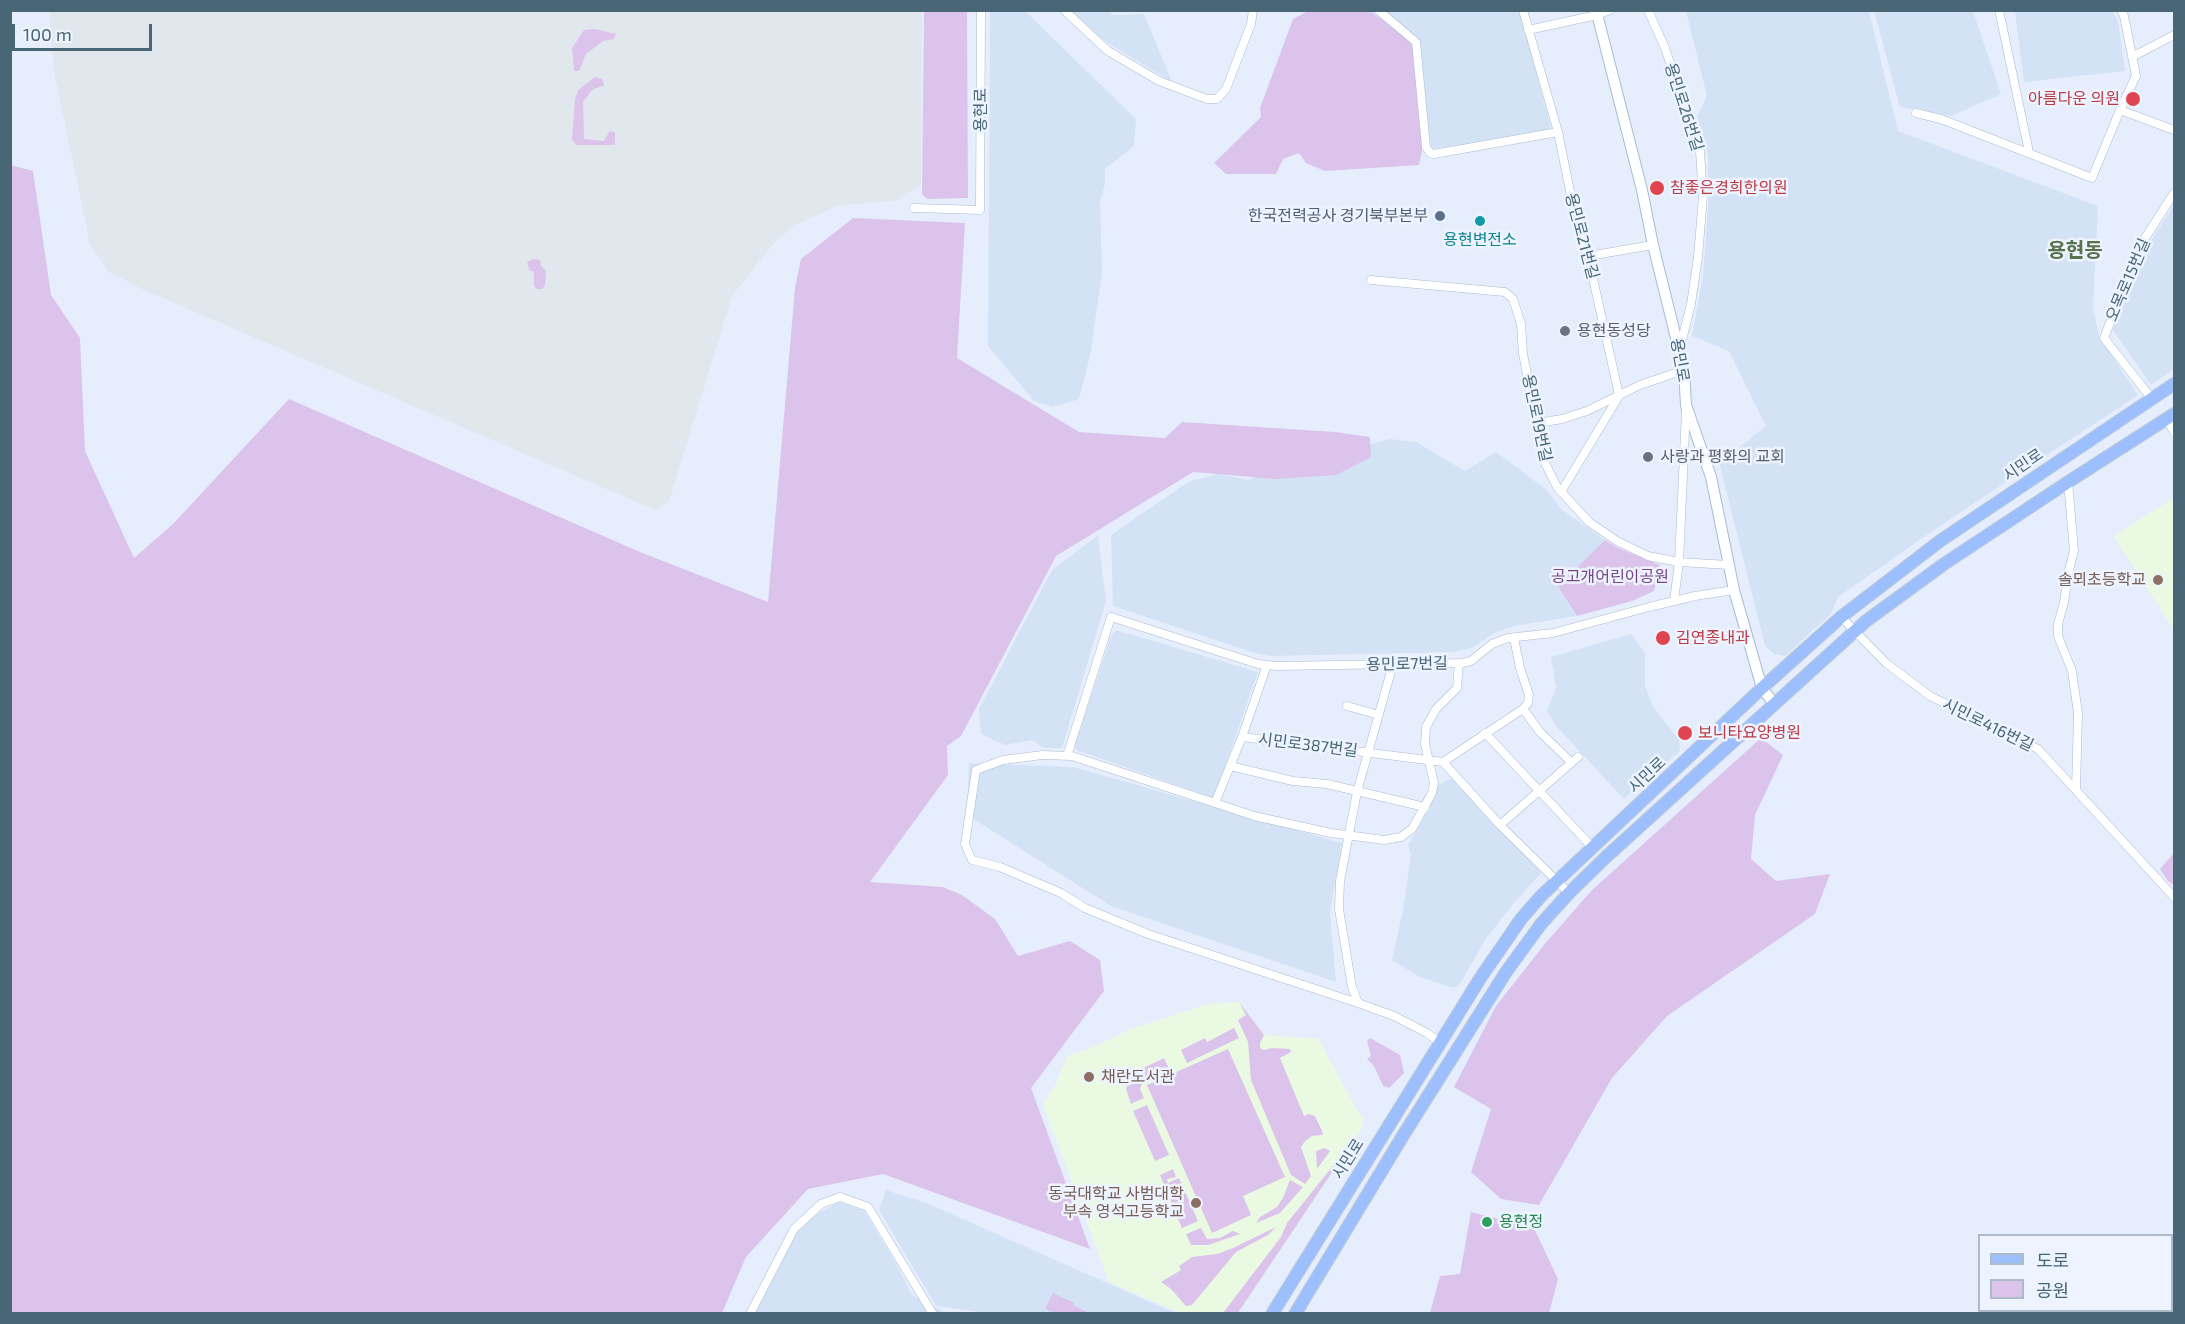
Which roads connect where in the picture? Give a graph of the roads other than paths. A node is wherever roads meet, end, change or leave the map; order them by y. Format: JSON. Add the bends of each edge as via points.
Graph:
{"nodes":[{"id":1,"x":981,"y":10,"type":"edge"},
{"id":2,"x":1064,"y":10,"type":"edge"},
{"id":3,"x":1253,"y":10,"type":"edge"},
{"id":4,"x":1378,"y":10,"type":"edge"},
{"id":5,"x":1523,"y":10,"type":"edge"},
{"id":6,"x":1610,"y":10,"type":"edge"},
{"id":7,"x":1648,"y":10,"type":"edge"},
{"id":8,"x":1999,"y":10,"type":"edge"},
{"id":9,"x":2121,"y":10,"type":"edge"},
{"id":10,"x":1597,"y":13,"type":"edge"},
{"id":11,"x":1528,"y":30,"type":"junction"},
{"id":12,"x":2175,"y":35,"type":"edge"},
{"id":13,"x":2132,"y":57,"type":"junction"},
{"id":14,"x":2121,"y":110,"type":"junction"},
{"id":15,"x":1916,"y":113,"type":"dead end"},
{"id":16,"x":2175,"y":130,"type":"edge"},
{"id":17,"x":1558,"y":132,"type":"junction"},
{"id":18,"x":2029,"y":153,"type":"junction"},
{"id":19,"x":2175,"y":193,"type":"edge"},
{"id":20,"x":914,"y":208,"type":"dead end"},
{"id":21,"x":1653,"y":245,"type":"junction"},
{"id":22,"x":1588,"y":256,"type":"junction"},
{"id":23,"x":1371,"y":280,"type":"dead end"},
{"id":24,"x":1680,"y":349,"type":"junction"},
{"id":25,"x":1684,"y":370,"type":"junction"},
{"id":26,"x":2175,"y":384,"type":"edge"},
{"id":27,"x":1619,"y":395,"type":"junction"},
{"id":28,"x":2152,"y":399,"type":"junction"},
{"id":29,"x":1686,"y":405,"type":"junction"},
{"id":30,"x":2171,"y":417,"type":"edge"},
{"id":31,"x":1538,"y":423,"type":"junction"},
{"id":32,"x":2175,"y":432,"type":"edge"},
{"id":33,"x":2068,"y":482,"type":"junction"},
{"id":34,"x":1561,"y":492,"type":"junction"},
{"id":35,"x":1679,"y":562,"type":"junction"},
{"id":36,"x":1729,"y":565,"type":"junction"},
{"id":37,"x":1734,"y":590,"type":"junction"},
{"id":38,"x":1674,"y":601,"type":"junction"},
{"id":39,"x":1841,"y":617,"type":"junction"},
{"id":40,"x":1855,"y":631,"type":"junction"},
{"id":41,"x":1514,"y":638,"type":"junction"},
{"id":42,"x":1459,"y":663,"type":"junction"},
{"id":43,"x":1393,"y":664,"type":"junction"},
{"id":44,"x":1267,"y":665,"type":"junction"},
{"id":45,"x":1762,"y":688,"type":"junction"},
{"id":46,"x":1775,"y":705,"type":"junction"},
{"id":47,"x":1347,"y":706,"type":"dead end"},
{"id":48,"x":1523,"y":709,"type":"junction"},
{"id":49,"x":1379,"y":716,"type":"junction"},
{"id":50,"x":1485,"y":733,"type":"junction"},
{"id":51,"x":1242,"y":737,"type":"junction"},
{"id":52,"x":1368,"y":752,"type":"junction"},
{"id":53,"x":1067,"y":756,"type":"junction"},
{"id":54,"x":1428,"y":761,"type":"junction"},
{"id":55,"x":1443,"y":762,"type":"junction"},
{"id":56,"x":1230,"y":766,"type":"junction"},
{"id":57,"x":2076,"y":789,"type":"junction"},
{"id":58,"x":1540,"y":790,"type":"junction"},
{"id":59,"x":1357,"y":792,"type":"junction"},
{"id":60,"x":1215,"y":803,"type":"junction"},
{"id":61,"x":1425,"y":807,"type":"junction"},
{"id":62,"x":1500,"y":825,"type":"junction"},
{"id":63,"x":1348,"y":835,"type":"junction"},
{"id":64,"x":1592,"y":847,"type":"junction"},
{"id":65,"x":1556,"y":881,"type":"junction"},
{"id":66,"x":1569,"y":893,"type":"junction"},
{"id":67,"x":2175,"y":897,"type":"edge"},
{"id":68,"x":1358,"y":1003,"type":"junction"},
{"id":69,"x":1439,"y":1042,"type":"junction"},
{"id":70,"x":750,"y":1314,"type":"edge"},
{"id":71,"x":933,"y":1314,"type":"edge"},
{"id":72,"x":1272,"y":1314,"type":"edge"},
{"id":73,"x":1295,"y":1314,"type":"edge"}],
"edges":[{"from":1,"to":20,"type":"street","name":"용현로","via":[[980,210]]},
{"from":2,"to":3,"type":"street","via":[[1108,51],[1159,81],[1207,99],[1217,99],[1226,89]]},
{"from":4,"to":17,"type":"street","via":[[1416,42],[1426,147],[1430,153]]},
{"from":5,"to":11,"type":"street","name":"용민로21번길"},
{"from":6,"to":10,"type":"street"},
{"from":7,"to":24,"type":"street","name":"용민로26번길","via":[[1700,152],[1703,197],[1698,257]]},
{"from":8,"to":18,"type":"street"},
{"from":9,"to":13,"type":"street"},
{"from":10,"to":11,"type":"street"},
{"from":10,"to":21,"type":"street","name":"용민로"},
{"from":11,"to":17,"type":"street","name":"용민로21번길"},
{"from":12,"to":13,"type":"street"},
{"from":13,"to":14,"type":"street","via":[[2136,76]]},
{"from":14,"to":16,"type":"street"},
{"from":14,"to":18,"type":"street","via":[[2092,178]]},
{"from":15,"to":18,"type":"street"},
{"from":17,"to":22,"type":"street","name":"용민로21번길"},
{"from":19,"to":28,"type":"street","name":"오목로15번길","via":[[2140,246],[2104,338]]},
{"from":21,"to":22,"type":"street"},
{"from":21,"to":24,"type":"street","name":"용민로"},
{"from":22,"to":27,"type":"street","name":"용민로21번길"},
{"from":23,"to":31,"type":"street","name":"용민로19번길","via":[[1505,292],[1513,299],[1521,324],[1523,354]]},
{"from":24,"to":25,"type":"street","name":"용민로"},
{"from":25,"to":27,"type":"street"},
{"from":25,"to":29,"type":"street","name":"용민로"},
{"from":26,"to":28,"type":"main road","name":"시민로"},
{"from":27,"to":31,"type":"street","via":[[1587,411]]},
{"from":27,"to":34,"type":"street"},
{"from":28,"to":39,"type":"main road","name":"시민로","via":[[1940,541]]},
{"from":29,"to":35,"type":"street"},
{"from":29,"to":36,"type":"street","name":"용민로","via":[[1711,477]]},
{"from":30,"to":32,"type":"street"},
{"from":30,"to":33,"type":"main road","name":"시민로"},
{"from":31,"to":34,"type":"street","name":"용민로19번길","via":[[1545,463]]},
{"from":33,"to":40,"type":"main road","name":"시민로","via":[[1944,564]]},
{"from":33,"to":57,"type":"street","via":[[2074,551],[2058,636],[2072,671],[2078,713]]},
{"from":34,"to":35,"type":"street","name":"용민로19번길","via":[[1589,522],[1617,541],[1648,556]]},
{"from":35,"to":36,"type":"street","name":"용민로19번길"},
{"from":35,"to":38,"type":"street"},
{"from":36,"to":37,"type":"street","name":"용민로"},
{"from":37,"to":38,"type":"street","name":"용민로7번길"},
{"from":37,"to":45,"type":"street","name":"용민로"},
{"from":38,"to":41,"type":"street","name":"용민로7번길","via":[[1553,633]]},
{"from":39,"to":40,"type":"street","name":"시민로416번길"},
{"from":39,"to":45,"type":"main road","name":"시민로"},
{"from":40,"to":46,"type":"main road","name":"시민로"},
{"from":40,"to":57,"type":"street","name":"시민로416번길","via":[[1886,663],[1930,696],[2038,748]]},
{"from":41,"to":42,"type":"street","name":"용민로7번길","via":[[1492,644],[1471,661]]},
{"from":41,"to":48,"type":"street","via":[[1529,695]]},
{"from":42,"to":43,"type":"street","name":"용민로7번길"},
{"from":42,"to":54,"type":"street","via":[[1457,688],[1436,709],[1426,727]]},
{"from":43,"to":44,"type":"street","name":"용민로7번길"},
{"from":43,"to":49,"type":"street"},
{"from":44,"to":51,"type":"street"},
{"from":44,"to":53,"type":"street","name":"용민로7번길","via":[[1111,617]]},
{"from":45,"to":46,"type":"street","name":"용민로"},
{"from":45,"to":64,"type":"main road","name":"시민로"},
{"from":46,"to":66,"type":"main road","name":"시민로"},
{"from":47,"to":49,"type":"street"},
{"from":48,"to":50,"type":"street"},
{"from":48,"to":58,"type":"street","via":[[1540,732],[1574,759]]},
{"from":49,"to":52,"type":"street"},
{"from":50,"to":55,"type":"street"},
{"from":50,"to":58,"type":"street"},
{"from":51,"to":52,"type":"street","name":"시민로387번길"},
{"from":51,"to":56,"type":"street","name":"시민로387번길"},
{"from":52,"to":54,"type":"street","name":"시민로387번길"},
{"from":52,"to":59,"type":"street"},
{"from":53,"to":60,"type":"street"},
{"from":53,"to":68,"type":"street","via":[[1003,760],[976,770],[965,844],[972,860],[1010,871],[1148,934]]},
{"from":54,"to":55,"type":"street","name":"시민로387번길"},
{"from":54,"to":61,"type":"street","via":[[1434,783]]},
{"from":55,"to":62,"type":"street"},
{"from":56,"to":59,"type":"street"},
{"from":56,"to":60,"type":"street","name":"시민로387번길"},
{"from":57,"to":67,"type":"street","name":"시민로416번길"},
{"from":58,"to":62,"type":"street"},
{"from":58,"to":64,"type":"street"},
{"from":59,"to":61,"type":"street"},
{"from":59,"to":63,"type":"street"},
{"from":60,"to":63,"type":"street","via":[[1254,816]]},
{"from":61,"to":63,"type":"street","via":[[1412,829],[1401,837],[1384,840]]},
{"from":62,"to":65,"type":"street"},
{"from":63,"to":68,"type":"street","via":[[1338,909]]},
{"from":64,"to":65,"type":"main road","name":"시민로"},
{"from":65,"to":66,"type":"street"},
{"from":65,"to":69,"type":"main road","name":"시민로","via":[[1521,919]]},
{"from":66,"to":73,"type":"main road","name":"시민로","via":[[1506,972]]},
{"from":68,"to":69,"type":"street","via":[[1394,1016]]},
{"from":69,"to":72,"type":"main road","name":"시민로"},
{"from":70,"to":71,"type":"street","via":[[794,1229],[821,1204],[840,1197],[868,1207]]}]}
